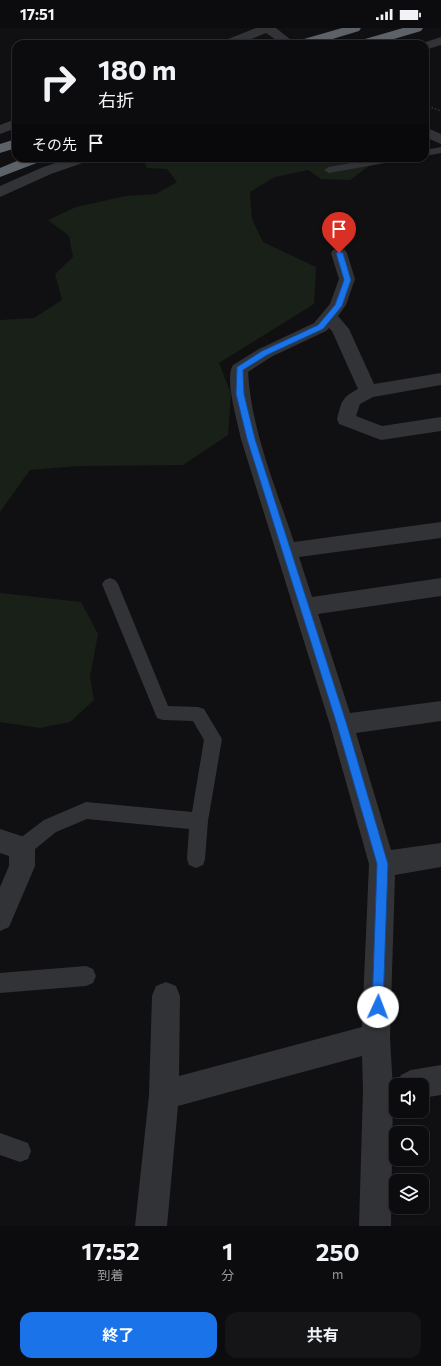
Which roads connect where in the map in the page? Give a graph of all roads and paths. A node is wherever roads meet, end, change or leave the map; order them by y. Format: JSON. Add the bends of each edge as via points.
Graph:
{"nodes":[{"id":1,"x":355,"y":28,"type":"edge"},
{"id":2,"x":417,"y":28,"type":"edge"},
{"id":3,"x":269,"y":29,"type":"edge"},
{"id":4,"x":239,"y":40,"type":"edge"},
{"id":5,"x":284,"y":40,"type":"edge"},
{"id":6,"x":315,"y":40,"type":"edge"},
{"id":7,"x":376,"y":40,"type":"edge"},
{"id":8,"x":441,"y":42,"type":"edge"},
{"id":9,"x":429,"y":45,"type":"edge"},
{"id":10,"x":429,"y":106,"type":"edge"},
{"id":11,"x":441,"y":110,"type":"edge"},
{"id":12,"x":12,"y":125,"type":"edge"},
{"id":13,"x":0,"y":130,"type":"edge"},
{"id":14,"x":429,"y":133,"type":"edge"},
{"id":15,"x":441,"y":140,"type":"edge"},
{"id":16,"x":12,"y":144,"type":"edge"},
{"id":17,"x":0,"y":149,"type":"edge"},
{"id":18,"x":441,"y":150,"type":"edge"},
{"id":19,"x":429,"y":152,"type":"edge"},
{"id":20,"x":26,"y":162,"type":"edge"},
{"id":21,"x":72,"y":162,"type":"edge"},
{"id":22,"x":374,"y":162,"type":"edge"},
{"id":23,"x":329,"y":170,"type":"dead end"},
{"id":24,"x":0,"y":172,"type":"edge"},
{"id":25,"x":0,"y":192,"type":"edge"},
{"id":26,"x":339,"y":253,"type":"dead end"},
{"id":27,"x":329,"y":317,"type":"junction"},
{"id":28,"x":441,"y":379,"type":"edge"},
{"id":29,"x":368,"y":390,"type":"junction"},
{"id":30,"x":441,"y":424,"type":"edge"},
{"id":31,"x":441,"y":530,"type":"edge"},
{"id":32,"x":287,"y":551,"type":"junction"},
{"id":33,"x":110,"y":584,"type":"dead end"},
{"id":34,"x":441,"y":587,"type":"edge"},
{"id":35,"x":304,"y":607,"type":"junction"},
{"id":36,"x":441,"y":711,"type":"edge"},
{"id":37,"x":342,"y":725,"type":"junction"},
{"id":38,"x":199,"y":821,"type":"junction"},
{"id":39,"x":11,"y":845,"type":"edge"},
{"id":40,"x":441,"y":855,"type":"edge"},
{"id":41,"x":196,"y":859,"type":"dead end"},
{"id":42,"x":382,"y":864,"type":"junction"},
{"id":43,"x":0,"y":918,"type":"edge"},
{"id":44,"x":86,"y":976,"type":"dead end"},
{"id":45,"x":0,"y":983,"type":"edge"},
{"id":46,"x":166,"y":996,"type":"dead end"},
{"id":47,"x":376,"y":1038,"type":"junction"},
{"id":48,"x":441,"y":1080,"type":"edge"},
{"id":49,"x":429,"y":1082,"type":"edge"},
{"id":50,"x":387,"y":1089,"type":"edge"},
{"id":51,"x":164,"y":1095,"type":"junction"},
{"id":52,"x":0,"y":1144,"type":"edge"},
{"id":53,"x":20,"y":1151,"type":"dead end"},
{"id":54,"x":151,"y":1226,"type":"edge"},
{"id":55,"x":375,"y":1226,"type":"edge"}],
"edges":[{"from":1,"to":6,"type":"highway"},
{"from":2,"to":7,"type":"highway"},
{"from":3,"to":4,"type":"street"},
{"from":3,"to":5,"type":"street"},
{"from":8,"to":9,"type":"street"},
{"from":10,"to":11,"type":"path"},
{"from":12,"to":13,"type":"street"},
{"from":14,"to":15,"type":"street"},
{"from":16,"to":17,"type":"highway"},
{"from":18,"to":19,"type":"lane"},
{"from":20,"to":24,"type":"highway"},
{"from":21,"to":25,"type":"street"},
{"from":22,"to":23,"type":"lane"},
{"from":26,"to":27,"type":"street","via":[[348,280],[338,306]]},
{"from":27,"to":29,"type":"street","via":[[340,329]]},
{"from":27,"to":32,"type":"street","via":[[320,327],[265,353],[240,369],[240,394],[251,439]]},
{"from":28,"to":29,"type":"street"},
{"from":29,"to":30,"type":"street","via":[[352,400],[346,419],[381,433]]},
{"from":31,"to":32,"type":"street"},
{"from":32,"to":35,"type":"street"},
{"from":33,"to":38,"type":"lane","via":[[163,713],[198,714],[213,739]]},
{"from":34,"to":35,"type":"street"},
{"from":35,"to":37,"type":"street"},
{"from":36,"to":37,"type":"street"},
{"from":37,"to":42,"type":"street"},
{"from":38,"to":39,"type":"lane","via":[[86,810]]},
{"from":38,"to":41,"type":"lane"},
{"from":39,"to":43,"type":"street","via":[[22,866]]},
{"from":40,"to":42,"type":"street"},
{"from":42,"to":47,"type":"street"},
{"from":44,"to":45,"type":"lane"},
{"from":46,"to":51,"type":"street"},
{"from":47,"to":50,"type":"street"},
{"from":47,"to":51,"type":"street"},
{"from":48,"to":49,"type":"street"},
{"from":50,"to":55,"type":"street"},
{"from":51,"to":54,"type":"street"},
{"from":52,"to":53,"type":"lane"}]}
